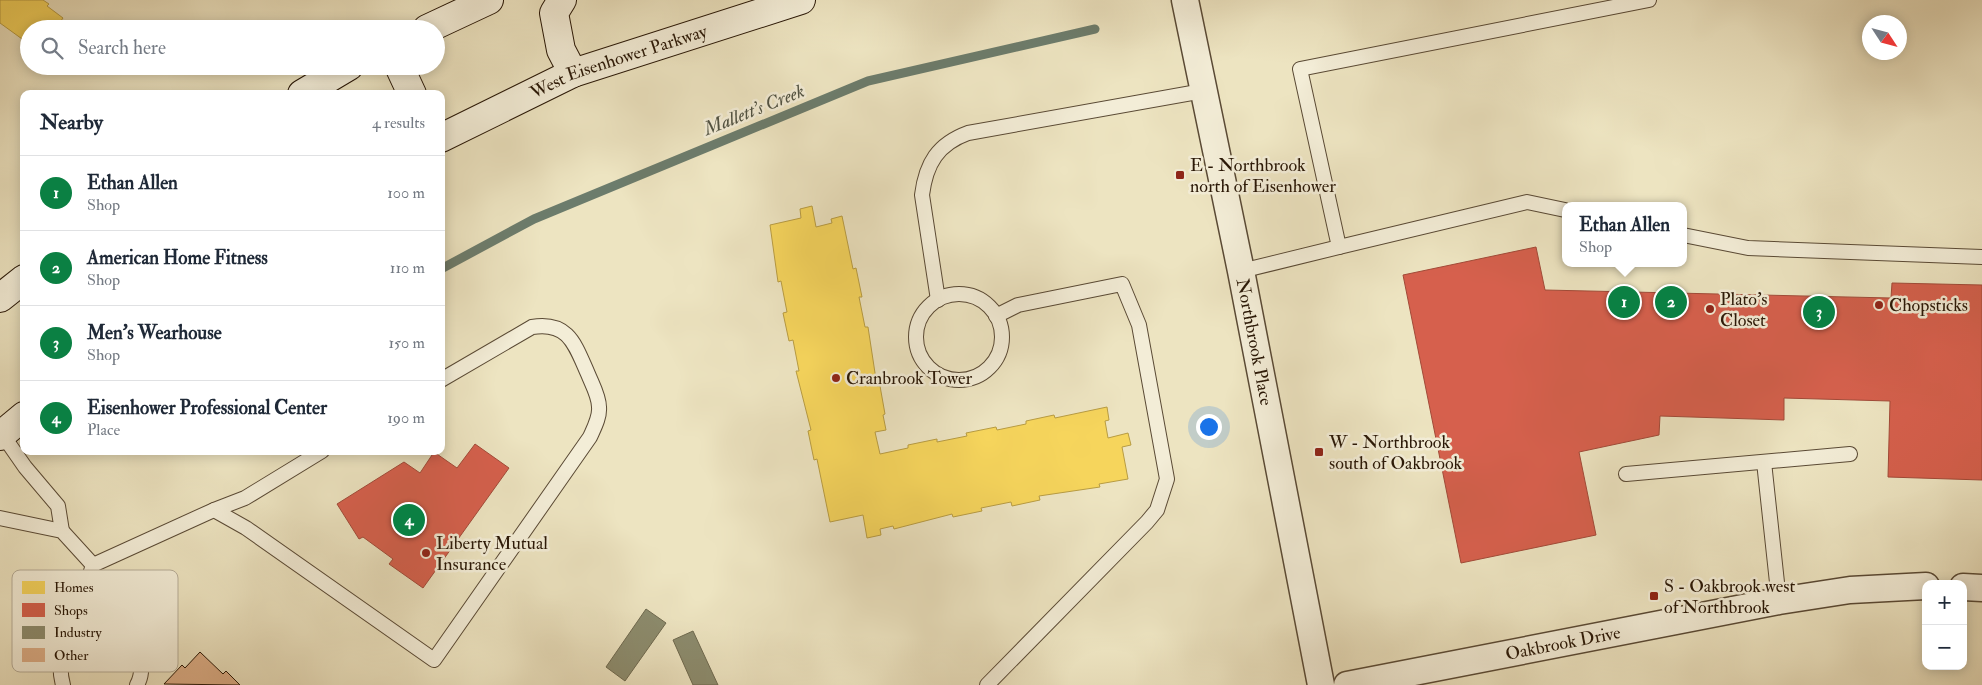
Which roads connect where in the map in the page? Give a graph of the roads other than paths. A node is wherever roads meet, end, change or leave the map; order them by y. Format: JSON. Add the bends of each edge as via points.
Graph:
{"nodes":[{"id":1,"x":489,"y":0,"type":"edge"},
{"id":2,"x":562,"y":0,"type":"edge"},
{"id":3,"x":801,"y":0,"type":"edge"},
{"id":4,"x":1184,"y":0,"type":"edge"},
{"id":5,"x":1649,"y":0,"type":"edge"},
{"id":6,"x":445,"y":21,"type":"edge"},
{"id":7,"x":573,"y":73,"type":"junction"},
{"id":8,"x":333,"y":75,"type":"edge"},
{"id":9,"x":403,"y":75,"type":"edge"},
{"id":10,"x":309,"y":90,"type":"edge"},
{"id":11,"x":410,"y":90,"type":"edge"},
{"id":12,"x":1203,"y":91,"type":"junction"},
{"id":13,"x":445,"y":136,"type":"edge"},
{"id":14,"x":1562,"y":209,"type":"edge"},
{"id":15,"x":1687,"y":236,"type":"edge"},
{"id":16,"x":1339,"y":247,"type":"junction"},
{"id":17,"x":1982,"y":257,"type":"edge"},
{"id":18,"x":1241,"y":271,"type":"junction"},
{"id":19,"x":20,"y":282,"type":"edge"},
{"id":20,"x":0,"y":298,"type":"edge"},
{"id":21,"x":938,"y":300,"type":"junction"},
{"id":22,"x":996,"y":316,"type":"junction"},
{"id":23,"x":445,"y":378,"type":"edge"},
{"id":24,"x":20,"y":419,"type":"edge"},
{"id":25,"x":1,"y":435,"type":"edge"},
{"id":26,"x":1850,"y":454,"type":"dead end"},
{"id":27,"x":315,"y":455,"type":"edge"},
{"id":28,"x":1764,"y":462,"type":"junction"},
{"id":29,"x":1626,"y":474,"type":"dead end"},
{"id":30,"x":214,"y":510,"type":"junction"},
{"id":31,"x":0,"y":518,"type":"edge"},
{"id":32,"x":62,"y":531,"type":"junction"},
{"id":33,"x":93,"y":565,"type":"junction"},
{"id":34,"x":91,"y":570,"type":"edge"},
{"id":35,"x":1922,"y":586,"type":"edge"},
{"id":36,"x":1967,"y":587,"type":"edge"},
{"id":37,"x":1982,"y":588,"type":"edge"},
{"id":38,"x":1779,"y":601,"type":"junction"},
{"id":39,"x":60,"y":672,"type":"edge"},
{"id":40,"x":140,"y":672,"type":"edge"},
{"id":41,"x":63,"y":685,"type":"edge"},
{"id":42,"x":137,"y":685,"type":"edge"},
{"id":43,"x":987,"y":685,"type":"edge"},
{"id":44,"x":1321,"y":685,"type":"edge"},
{"id":45,"x":1347,"y":685,"type":"edge"}],
"edges":[{"from":1,"to":6,"type":"main road"},
{"from":2,"to":7,"type":"main road","via":[[554,14],[561,50]]},
{"from":3,"to":7,"type":"main road","name":"West Eisenhower Parkway"},
{"from":4,"to":12,"type":"street","name":"Northbrook Place"},
{"from":5,"to":16,"type":"lane","via":[[1300,69]]},
{"from":7,"to":13,"type":"main road","name":"West Eisenhower Parkway"},
{"from":8,"to":10,"type":"main road"},
{"from":9,"to":11,"type":"main road"},
{"from":12,"to":18,"type":"street","name":"Northbrook Place"},
{"from":12,"to":21,"type":"lane","via":[[968,133],[953,139],[930,163],[922,195]]},
{"from":14,"to":16,"type":"lane","via":[[1527,202]]},
{"from":15,"to":17,"type":"lane","via":[[1748,248]]},
{"from":16,"to":18,"type":"lane"},
{"from":18,"to":44,"type":"street","name":"Northbrook Place"},
{"from":19,"to":20,"type":"main road"},
{"from":21,"to":22,"type":"lane","via":[[954,294],[970,296],[986,303]]},
{"from":21,"to":22,"type":"lane","via":[[921,318],[916,343],[921,359],[932,372],[947,380],[964,380],[980,375],[993,364],[1001,349],[1002,332]]},
{"from":22,"to":43,"type":"lane","via":[[1018,304],[1122,284],[1139,325],[1167,478],[1157,510],[1148,522]]},
{"from":23,"to":30,"type":"lane","via":[[532,327],[549,326],[567,334],[574,343],[600,408],[590,437],[434,660],[246,528]]},
{"from":24,"to":25,"type":"main road"},
{"from":25,"to":32,"type":"lane","via":[[58,506]]},
{"from":26,"to":28,"type":"lane"},
{"from":27,"to":30,"type":"lane","via":[[245,498]]},
{"from":28,"to":29,"type":"lane"},
{"from":28,"to":38,"type":"lane"},
{"from":30,"to":33,"type":"lane"},
{"from":31,"to":32,"type":"lane"},
{"from":32,"to":33,"type":"lane"},
{"from":33,"to":34,"type":"lane"},
{"from":35,"to":38,"type":"street","name":"Oakbrook Drive","via":[[1850,590]]},
{"from":36,"to":37,"type":"street"},
{"from":38,"to":45,"type":"street","name":"Oakbrook Drive"},
{"from":39,"to":41,"type":"lane"},
{"from":40,"to":42,"type":"lane"}]}
